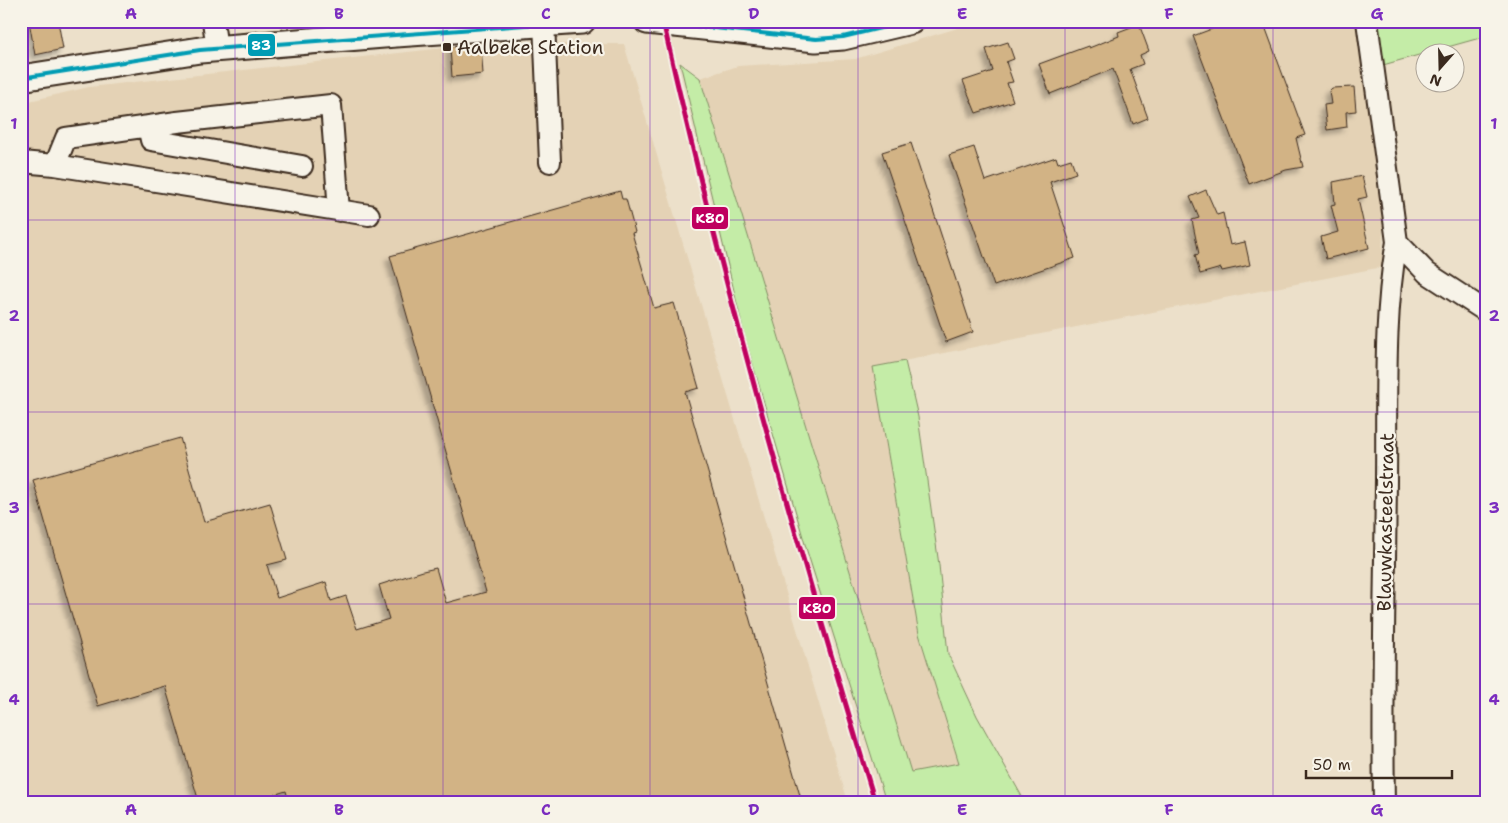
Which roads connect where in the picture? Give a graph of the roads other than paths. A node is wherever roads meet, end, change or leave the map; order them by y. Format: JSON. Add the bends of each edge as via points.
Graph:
{"nodes":[{"id":1,"x":213,"y":21,"type":"edge"},
{"id":2,"x":582,"y":21,"type":"edge"},
{"id":3,"x":911,"y":21,"type":"edge"},
{"id":4,"x":1367,"y":21,"type":"edge"},
{"id":5,"x":544,"y":22,"type":"edge"},
{"id":6,"x":655,"y":22,"type":"edge"},
{"id":7,"x":217,"y":49,"type":"junction"},
{"id":8,"x":21,"y":78,"type":"edge"},
{"id":9,"x":148,"y":126,"type":"junction"},
{"id":10,"x":21,"y":162,"type":"edge"},
{"id":11,"x":550,"y":162,"type":"dead end"},
{"id":12,"x":55,"y":164,"type":"junction"},
{"id":13,"x":302,"y":166,"type":"dead end"},
{"id":14,"x":339,"y":211,"type":"junction"},
{"id":15,"x":369,"y":216,"type":"dead end"},
{"id":16,"x":1397,"y":242,"type":"junction"},
{"id":17,"x":1487,"y":312,"type":"edge"},
{"id":18,"x":1384,"y":802,"type":"edge"}],
"edges":[{"from":1,"to":7,"type":"street"},
{"from":2,"to":5,"type":"main road"},
{"from":3,"to":6,"type":"main road","via":[[843,37],[816,39]]},
{"from":4,"to":16,"type":"street","name":"Blauwkasteelstraat"},
{"from":5,"to":7,"type":"main road"},
{"from":5,"to":11,"type":"street"},
{"from":7,"to":8,"type":"main road"},
{"from":9,"to":12,"type":"street","via":[[66,138]]},
{"from":9,"to":13,"type":"street","via":[[151,140]]},
{"from":9,"to":14,"type":"street","via":[[331,105]]},
{"from":10,"to":12,"type":"street"},
{"from":12,"to":14,"type":"street"},
{"from":14,"to":15,"type":"street"},
{"from":16,"to":17,"type":"street","via":[[1427,273]]},
{"from":16,"to":18,"type":"street","name":"Blauwkasteelstraat","via":[[1391,274],[1387,398],[1382,716]]}]}
